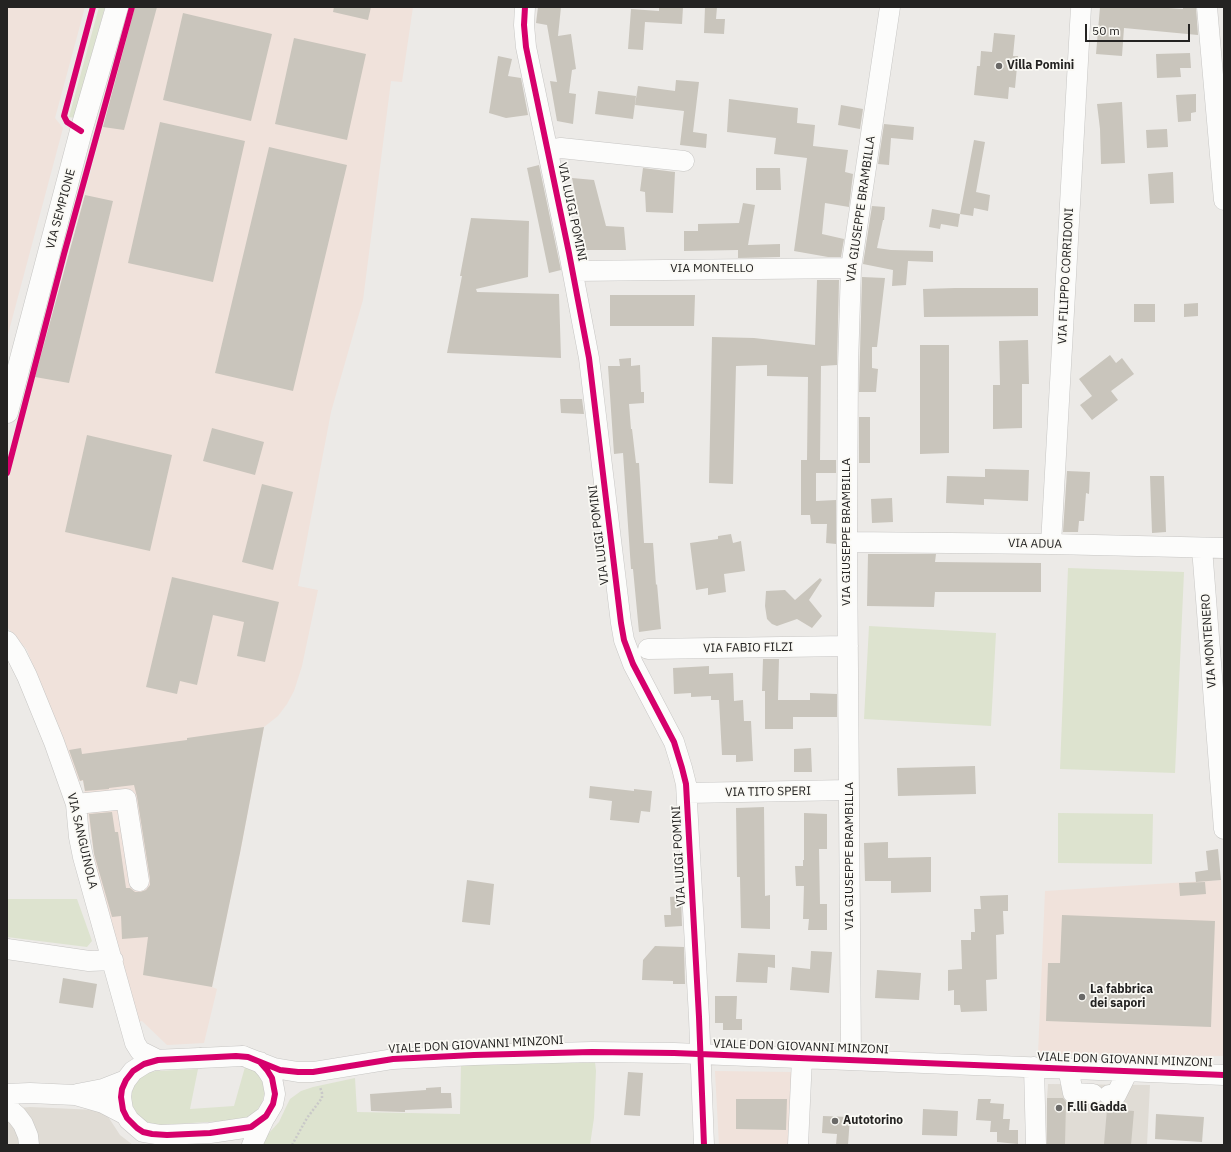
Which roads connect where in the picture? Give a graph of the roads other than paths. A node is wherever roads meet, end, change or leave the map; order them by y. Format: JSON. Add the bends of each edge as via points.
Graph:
{"nodes":[{"id":1,"x":117,"y":7,"type":"edge"},
{"id":2,"x":525,"y":7,"type":"edge"},
{"id":3,"x":890,"y":7,"type":"edge"},
{"id":4,"x":1081,"y":7,"type":"edge"},
{"id":5,"x":1207,"y":7,"type":"edge"},
{"id":6,"x":548,"y":150,"type":"junction"},
{"id":7,"x":684,"y":161,"type":"dead end"},
{"id":8,"x":1224,"y":200,"type":"edge"},
{"id":9,"x":851,"y":268,"type":"junction"},
{"id":10,"x":573,"y":271,"type":"junction"},
{"id":11,"x":7,"y":412,"type":"edge"},
{"id":12,"x":847,"y":542,"type":"junction"},
{"id":13,"x":1051,"y":544,"type":"junction"},
{"id":14,"x":1202,"y":548,"type":"junction"},
{"id":15,"x":1224,"y":548,"type":"edge"},
{"id":16,"x":7,"y":641,"type":"edge"},
{"id":17,"x":848,"y":646,"type":"junction"},
{"id":18,"x":648,"y":649,"type":"dead end"},
{"id":19,"x":849,"y":790,"type":"junction"},
{"id":20,"x":687,"y":793,"type":"junction"},
{"id":21,"x":76,"y":804,"type":"junction"},
{"id":22,"x":1224,"y":829,"type":"edge"},
{"id":23,"x":139,"y":880,"type":"dead end"},
{"id":24,"x":7,"y":949,"type":"edge"},
{"id":25,"x":113,"y":960,"type":"junction"},
{"id":26,"x":130,"y":1026,"type":"junction"},
{"id":27,"x":701,"y":1054,"type":"junction"},
{"id":28,"x":802,"y":1058,"type":"junction"},
{"id":29,"x":251,"y":1059,"type":"junction"},
{"id":30,"x":158,"y":1060,"type":"junction"},
{"id":31,"x":851,"y":1060,"type":"junction"},
{"id":32,"x":1034,"y":1067,"type":"junction"},
{"id":33,"x":1068,"y":1068,"type":"junction"},
{"id":34,"x":1128,"y":1071,"type":"junction"},
{"id":35,"x":1224,"y":1075,"type":"edge"},
{"id":36,"x":316,"y":1078,"type":"junction"},
{"id":37,"x":126,"y":1079,"type":"junction"},
{"id":38,"x":7,"y":1094,"type":"edge"},
{"id":39,"x":75,"y":1095,"type":"junction"},
{"id":40,"x":274,"y":1100,"type":"junction"},
{"id":41,"x":7,"y":1107,"type":"edge"},
{"id":42,"x":126,"y":1115,"type":"junction"},
{"id":43,"x":264,"y":1119,"type":"junction"},
{"id":44,"x":195,"y":1137,"type":"edge"},
{"id":45,"x":150,"y":1138,"type":"edge"},
{"id":46,"x":29,"y":1145,"type":"edge"},
{"id":47,"x":227,"y":1145,"type":"edge"},
{"id":48,"x":252,"y":1145,"type":"edge"},
{"id":49,"x":704,"y":1145,"type":"edge"},
{"id":50,"x":798,"y":1145,"type":"edge"},
{"id":51,"x":1036,"y":1145,"type":"edge"}],
"edges":[{"from":1,"to":11,"type":"main road","name":"VIA SEMPIONE","via":[[77,146]]},
{"from":2,"to":6,"type":"street","name":"VIA LUIGI POMINI","via":[[525,41]]},
{"from":3,"to":9,"type":"street","name":"VIA GIUSEPPE BRAMBILLA"},
{"from":4,"to":13,"type":"street","name":"VIA FILIPPO CORRIDONI"},
{"from":5,"to":8,"type":"street"},
{"from":6,"to":7,"type":"street","via":[[561,148]]},
{"from":6,"to":10,"type":"street","name":"VIA LUIGI POMINI"},
{"from":9,"to":10,"type":"street","name":"VIA MONTELLO"},
{"from":9,"to":12,"type":"street","name":"VIA GIUSEPPE BRAMBILLA"},
{"from":10,"to":20,"type":"street","name":"VIA LUIGI POMINI","via":[[589,358],[624,640],[633,664],[674,742]]},
{"from":12,"to":13,"type":"street","name":"VIA ADUA"},
{"from":12,"to":17,"type":"street","name":"VIA GIUSEPPE BRAMBILLA"},
{"from":13,"to":14,"type":"street","name":"VIA ADUA"},
{"from":14,"to":15,"type":"street","name":"VIA ADUA"},
{"from":14,"to":22,"type":"street","name":"VIA MONTENERO"},
{"from":16,"to":21,"type":"street","name":"VIA SANGUINOLA","via":[[27,676]]},
{"from":17,"to":18,"type":"street","name":"VIA FABIO FILZI"},
{"from":17,"to":19,"type":"street","name":"VIA GIUSEPPE BRAMBILLA"},
{"from":19,"to":20,"type":"street","name":"VIA TITO SPERI"},
{"from":19,"to":31,"type":"street","name":"VIA GIUSEPPE BRAMBILLA"},
{"from":20,"to":27,"type":"street","name":"VIA LUIGI POMINI"},
{"from":21,"to":23,"type":"street","via":[[126,799]]},
{"from":21,"to":25,"type":"street","name":"VIA SANGUINOLA","via":[[83,857]]},
{"from":24,"to":25,"type":"street","via":[[89,961]]},
{"from":25,"to":26,"type":"street","name":"VIA SANGUINOLA"},
{"from":26,"to":30,"type":"street","name":"VIA SANGUINOLA","via":[[138,1049]]},
{"from":26,"to":37,"type":"street","name":"VIA SANGUINOLA"},
{"from":27,"to":28,"type":"street","name":"VIALE DON GIOVANNI MINZONI"},
{"from":27,"to":36,"type":"street","name":"VIALE DON GIOVANNI MINZONI","via":[[559,1052],[382,1060]]},
{"from":27,"to":49,"type":"street","name":"VIA LUIGI POMINI"},
{"from":28,"to":31,"type":"street","name":"VIALE DON GIOVANNI MINZONI"},
{"from":28,"to":50,"type":"street"},
{"from":29,"to":30,"type":"street","name":"VIALE DON GIOVANNI MINZONI","bridge":true},
{"from":29,"to":36,"type":"street","name":"VIALE DON GIOVANNI MINZONI","via":[[280,1070]]},
{"from":29,"to":40,"type":"street","via":[[267,1070],[274,1083]]},
{"from":30,"to":37,"type":"street","name":"VIALE DON GIOVANNI MINZONI","via":[[139,1067]]},
{"from":31,"to":32,"type":"street","name":"VIALE DON GIOVANNI MINZONI"},
{"from":32,"to":33,"type":"street","name":"VIALE DON GIOVANNI MINZONI"},
{"from":32,"to":51,"type":"street"},
{"from":33,"to":34,"type":"street","name":"VIALE DON GIOVANNI MINZONI"},
{"from":33,"to":34,"type":"street","via":[[1073,1093],[1116,1095]]},
{"from":34,"to":35,"type":"street","name":"VIALE DON GIOVANNI MINZONI"},
{"from":36,"to":40,"type":"street","name":"VIALE DON GIOVANNI MINZONI","via":[[291,1086]]},
{"from":37,"to":39,"type":"street","name":"VIALE DON GIOVANNI MINZONI","via":[[103,1089]]},
{"from":37,"to":42,"type":"street","name":"VIALE DON GIOVANNI MINZONI","via":[[121,1097]]},
{"from":38,"to":39,"type":"street","name":"VIALE DON GIOVANNI MINZONI"},
{"from":39,"to":42,"type":"street","name":"VIALE DON GIOVANNI MINZONI","via":[[103,1103]]},
{"from":40,"to":43,"type":"street","name":"VIALE DON GIOVANNI MINZONI"},
{"from":41,"to":46,"type":"street","via":[[22,1124]]},
{"from":42,"to":45,"type":"street","name":"VIALE DON GIOVANNI MINZONI"},
{"from":43,"to":44,"type":"street","name":"VIALE DON GIOVANNI MINZONI","via":[[251,1127]]},
{"from":43,"to":48,"type":"street"},
{"from":44,"to":45,"type":"street","name":"VIALE DON GIOVANNI MINZONI","via":[[161,1135]]},
{"from":44,"to":47,"type":"street"}]}
